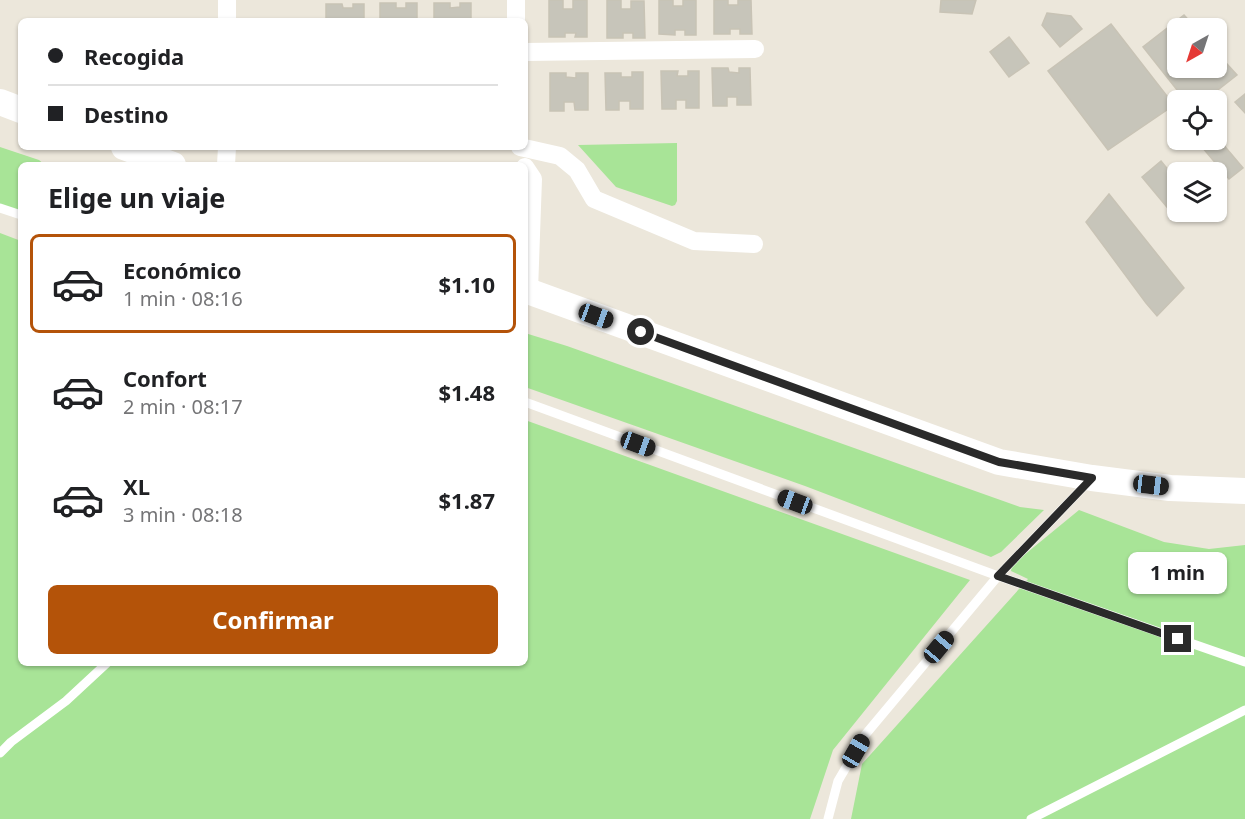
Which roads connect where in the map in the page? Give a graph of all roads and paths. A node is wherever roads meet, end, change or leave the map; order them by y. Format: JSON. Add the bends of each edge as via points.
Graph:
{"nodes":[{"id":1,"x":227,"y":0,"type":"edge"},
{"id":2,"x":516,"y":0,"type":"edge"},
{"id":3,"x":227,"y":18,"type":"edge"},
{"id":4,"x":516,"y":18,"type":"edge"},
{"id":5,"x":755,"y":49,"type":"dead end"},
{"id":6,"x":528,"y":52,"type":"edge"},
{"id":7,"x":0,"y":102,"type":"edge"},
{"id":8,"x":18,"y":109,"type":"edge"},
{"id":9,"x":131,"y":150,"type":"edge"},
{"id":10,"x":520,"y":158,"type":"edge"},
{"id":11,"x":165,"y":162,"type":"edge"},
{"id":12,"x":528,"y":171,"type":"edge"},
{"id":13,"x":0,"y":208,"type":"edge"},
{"id":14,"x":18,"y":214,"type":"edge"},
{"id":15,"x":754,"y":244,"type":"dead end"},
{"id":16,"x":528,"y":272,"type":"edge"},
{"id":17,"x":528,"y":291,"type":"edge"},
{"id":18,"x":528,"y":403,"type":"edge"},
{"id":19,"x":1092,"y":478,"type":"junction"},
{"id":20,"x":1245,"y":491,"type":"edge"},
{"id":21,"x":998,"y":576,"type":"junction"},
{"id":22,"x":1245,"y":662,"type":"edge"},
{"id":23,"x":104,"y":666,"type":"edge"},
{"id":24,"x":1245,"y":710,"type":"edge"},
{"id":25,"x":0,"y":753,"type":"edge"},
{"id":26,"x":828,"y":819,"type":"edge"},
{"id":27,"x":1031,"y":819,"type":"edge"}],
"edges":[{"from":1,"to":3,"type":"street"},
{"from":2,"to":4,"type":"street"},
{"from":5,"to":6,"type":"street"},
{"from":7,"to":8,"type":"street"},
{"from":9,"to":11,"type":"street"},
{"from":10,"to":15,"type":"street","via":[[560,156],[577,170],[594,199],[694,241]]},
{"from":12,"to":16,"type":"street","via":[[533,179]]},
{"from":13,"to":14,"type":"lane"},
{"from":17,"to":19,"type":"street","via":[[999,462]]},
{"from":18,"to":21,"type":"lane"},
{"from":19,"to":20,"type":"street","via":[[1170,488]]},
{"from":19,"to":21,"type":"lane"},
{"from":21,"to":22,"type":"lane"},
{"from":21,"to":26,"type":"lane","via":[[865,735],[837,781]]},
{"from":23,"to":25,"type":"lane"},
{"from":24,"to":27,"type":"lane"}]}
